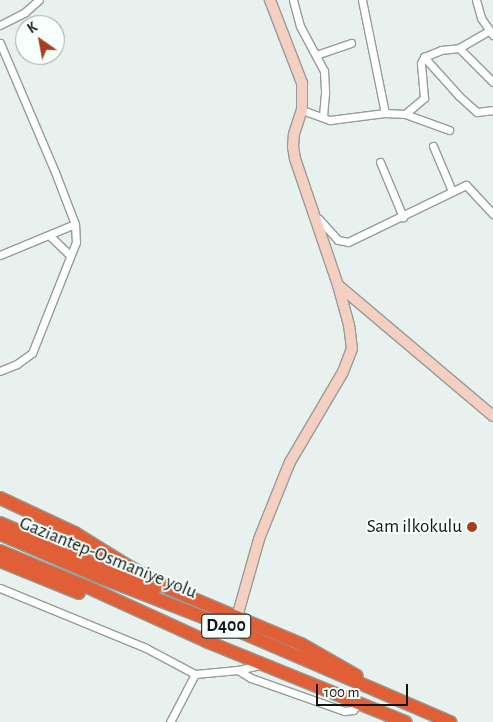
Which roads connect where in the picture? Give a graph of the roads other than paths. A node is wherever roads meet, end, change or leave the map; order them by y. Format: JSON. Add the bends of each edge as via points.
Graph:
{"nodes":[{"id":1,"x":39,"y":0,"type":"edge"},
{"id":2,"x":270,"y":0,"type":"edge"},
{"id":3,"x":293,"y":0,"type":"edge"},
{"id":4,"x":362,"y":0,"type":"edge"},
{"id":5,"x":476,"y":0,"type":"edge"},
{"id":6,"x":0,"y":25,"type":"edge"},
{"id":7,"x":490,"y":33,"type":"edge"},
{"id":8,"x":0,"y":43,"type":"edge"},
{"id":9,"x":351,"y":43,"type":"dead end"},
{"id":10,"x":459,"y":48,"type":"junction"},
{"id":11,"x":316,"y":55,"type":"junction"},
{"id":12,"x":424,"y":57,"type":"junction"},
{"id":13,"x":493,"y":82,"type":"edge"},
{"id":14,"x":302,"y":110,"type":"junction"},
{"id":15,"x":493,"y":110,"type":"edge"},
{"id":16,"x":386,"y":113,"type":"junction"},
{"id":17,"x":405,"y":114,"type":"junction"},
{"id":18,"x":322,"y":117,"type":"junction"},
{"id":19,"x":449,"y":130,"type":"dead end"},
{"id":20,"x":432,"y":146,"type":"dead end"},
{"id":21,"x":380,"y":162,"type":"dead end"},
{"id":22,"x":452,"y":191,"type":"junction"},
{"id":23,"x":312,"y":208,"type":"junction"},
{"id":24,"x":493,"y":214,"type":"edge"},
{"id":25,"x":402,"y":216,"type":"junction"},
{"id":26,"x":75,"y":224,"type":"junction"},
{"id":27,"x":50,"y":236,"type":"junction"},
{"id":28,"x":0,"y":255,"type":"edge"},
{"id":29,"x":70,"y":255,"type":"junction"},
{"id":30,"x":338,"y":285,"type":"junction"},
{"id":31,"x":0,"y":370,"type":"edge"},
{"id":32,"x":493,"y":416,"type":"edge"},
{"id":33,"x":0,"y":498,"type":"edge"},
{"id":34,"x":0,"y":523,"type":"edge"},
{"id":35,"x":0,"y":534,"type":"edge"},
{"id":36,"x":0,"y":550,"type":"edge"},
{"id":37,"x":0,"y":561,"type":"edge"},
{"id":38,"x":0,"y":588,"type":"edge"},
{"id":39,"x":237,"y":617,"type":"junction"},
{"id":40,"x":211,"y":620,"type":"junction"},
{"id":41,"x":208,"y":642,"type":"junction"},
{"id":42,"x":262,"y":664,"type":"junction"},
{"id":43,"x":238,"y":670,"type":"junction"},
{"id":44,"x":195,"y":674,"type":"junction"},
{"id":45,"x":367,"y":687,"type":"junction"},
{"id":46,"x":359,"y":703,"type":"junction"},
{"id":47,"x":170,"y":722,"type":"edge"},
{"id":48,"x":405,"y":722,"type":"edge"},
{"id":49,"x":450,"y":722,"type":"edge"}],
"edges":[{"from":1,"to":6,"type":"street","via":[[25,12]]},
{"from":2,"to":14,"type":"street","via":[[300,73]]},
{"from":3,"to":11,"type":"street","via":[[300,26]]},
{"from":4,"to":16,"type":"street"},
{"from":5,"to":7,"type":"street"},
{"from":7,"to":10,"type":"street"},
{"from":8,"to":26,"type":"street"},
{"from":9,"to":11,"type":"street"},
{"from":10,"to":12,"type":"street","via":[[441,50]]},
{"from":10,"to":13,"type":"street"},
{"from":11,"to":18,"type":"street","via":[[325,80]]},
{"from":12,"to":15,"type":"street","via":[[477,112]]},
{"from":12,"to":17,"type":"street","via":[[421,63],[424,98]]},
{"from":14,"to":18,"type":"street"},
{"from":14,"to":23,"type":"street","via":[[292,147]]},
{"from":16,"to":17,"type":"street"},
{"from":16,"to":18,"type":"street","via":[[330,120]]},
{"from":17,"to":19,"type":"street"},
{"from":20,"to":22,"type":"street"},
{"from":21,"to":25,"type":"street"},
{"from":22,"to":24,"type":"street","via":[[466,185]]},
{"from":22,"to":25,"type":"street"},
{"from":23,"to":25,"type":"street","via":[[324,227],[338,240],[348,242]]},
{"from":23,"to":30,"type":"street"},
{"from":26,"to":27,"type":"street"},
{"from":26,"to":29,"type":"street","via":[[76,242]]},
{"from":27,"to":28,"type":"street"},
{"from":27,"to":29,"type":"street"},
{"from":29,"to":31,"type":"street","via":[[32,353],[17,364]]},
{"from":30,"to":32,"type":"street"},
{"from":30,"to":39,"type":"street","via":[[352,349],[290,462],[259,539]]},
{"from":33,"to":39,"type":"highway","via":[[75,533],[163,586]]},
{"from":34,"to":40,"type":"highway","number":"D400","via":[[180,602]]},
{"from":35,"to":40,"type":"highway","name":"Gaziantep-Osmaniye yolu","number":"D400"},
{"from":36,"to":41,"type":"highway","name":"Gaziantep-Osmaniye yolu","number":"D400"},
{"from":37,"to":41,"type":"highway","number":"D400","via":[[170,631]]},
{"from":38,"to":44,"type":"street","via":[[146,648]]},
{"from":39,"to":45,"type":"highway","via":[[301,644],[348,670]]},
{"from":40,"to":45,"type":"highway","name":"Gaziantep-Osmaniye yolu","number":"D400"},
{"from":41,"to":42,"type":"highway","name":"Gaziantep-Osmaniye yolu","number":"D400"},
{"from":42,"to":43,"type":"street"},
{"from":42,"to":46,"type":"highway","name":"Gaziantep-Osmaniye yolu","number":"D400"},
{"from":43,"to":44,"type":"street"},
{"from":43,"to":46,"type":"street","via":[[251,678],[344,711],[353,710]]},
{"from":44,"to":47,"type":"street"},
{"from":45,"to":49,"type":"highway","name":"Gaziantep-Osmaniye yolu","number":"D400"},
{"from":46,"to":48,"type":"highway","name":"Gaziantep-Osmaniye yolu","number":"D400"}]}
